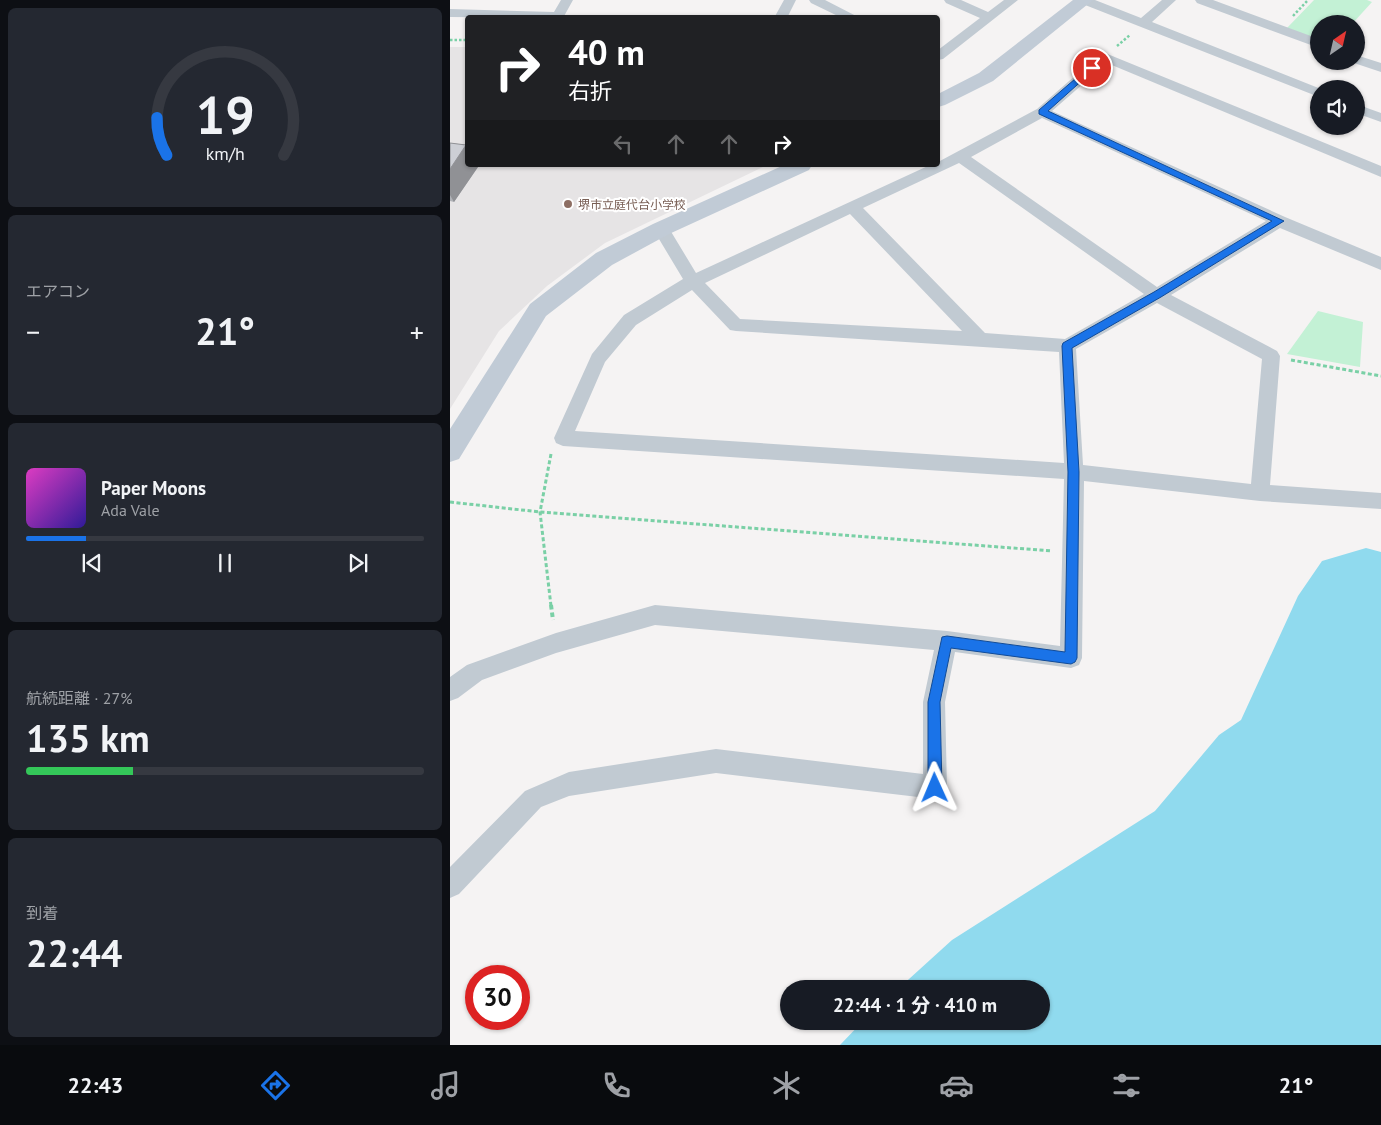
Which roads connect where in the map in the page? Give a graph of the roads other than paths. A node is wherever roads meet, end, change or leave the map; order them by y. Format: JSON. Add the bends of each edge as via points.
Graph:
{"nodes":[{"id":1,"x":568,"y":0,"type":"edge"},
{"id":2,"x":790,"y":0,"type":"edge"},
{"id":3,"x":815,"y":0,"type":"edge"},
{"id":4,"x":950,"y":0,"type":"edge"},
{"id":5,"x":1012,"y":0,"type":"edge"},
{"id":6,"x":1084,"y":0,"type":"edge"},
{"id":7,"x":1170,"y":0,"type":"edge"},
{"id":8,"x":1201,"y":0,"type":"edge"},
{"id":9,"x":450,"y":13,"type":"edge"},
{"id":10,"x":522,"y":15,"type":"edge"},
{"id":11,"x":559,"y":15,"type":"edge"},
{"id":12,"x":782,"y":15,"type":"edge"},
{"id":13,"x":848,"y":15,"type":"edge"},
{"id":14,"x":990,"y":17,"type":"junction"},
{"id":15,"x":1143,"y":23,"type":"junction"},
{"id":16,"x":1310,"y":41,"type":"edge"},
{"id":17,"x":940,"y":54,"type":"edge"},
{"id":18,"x":1365,"y":62,"type":"edge"},
{"id":19,"x":1381,"y":68,"type":"edge"},
{"id":20,"x":1310,"y":89,"type":"edge"},
{"id":21,"x":940,"y":100,"type":"edge"},
{"id":22,"x":1042,"y":112,"type":"junction"},
{"id":23,"x":1365,"y":112,"type":"edge"},
{"id":24,"x":1381,"y":118,"type":"edge"},
{"id":25,"x":960,"y":157,"type":"junction"},
{"id":26,"x":940,"y":166,"type":"edge"},
{"id":27,"x":798,"y":167,"type":"edge"},
{"id":28,"x":938,"y":167,"type":"edge"},
{"id":29,"x":1381,"y":172,"type":"edge"},
{"id":30,"x":852,"y":206,"type":"junction"},
{"id":31,"x":1279,"y":221,"type":"junction"},
{"id":32,"x":661,"y":229,"type":"junction"},
{"id":33,"x":1381,"y":264,"type":"edge"},
{"id":34,"x":693,"y":281,"type":"junction"},
{"id":35,"x":1157,"y":295,"type":"junction"},
{"id":36,"x":980,"y":339,"type":"junction"},
{"id":37,"x":1067,"y":346,"type":"junction"},
{"id":38,"x":450,"y":451,"type":"edge"},
{"id":39,"x":1074,"y":472,"type":"junction"},
{"id":40,"x":1260,"y":493,"type":"junction"},
{"id":41,"x":1381,"y":501,"type":"edge"},
{"id":42,"x":947,"y":641,"type":"junction"},
{"id":43,"x":450,"y":690,"type":"edge"},
{"id":44,"x":450,"y":885,"type":"edge"}],
"edges":[{"from":1,"to":11,"type":"street"},
{"from":2,"to":12,"type":"street"},
{"from":3,"to":13,"type":"street"},
{"from":4,"to":14,"type":"street"},
{"from":5,"to":14,"type":"street"},
{"from":6,"to":15,"type":"street"},
{"from":6,"to":21,"type":"street","via":[[986,77]]},
{"from":7,"to":15,"type":"street"},
{"from":8,"to":16,"type":"street"},
{"from":9,"to":10,"type":"street"},
{"from":14,"to":17,"type":"street"},
{"from":15,"to":20,"type":"street"},
{"from":18,"to":19,"type":"street"},
{"from":22,"to":25,"type":"street"},
{"from":22,"to":29,"type":"street","via":[[1105,57]]},
{"from":22,"to":31,"type":"street"},
{"from":23,"to":24,"type":"street"},
{"from":25,"to":26,"type":"street"},
{"from":25,"to":35,"type":"street"},
{"from":27,"to":32,"type":"street"},
{"from":28,"to":30,"type":"street"},
{"from":30,"to":34,"type":"street"},
{"from":30,"to":36,"type":"street"},
{"from":31,"to":33,"type":"street"},
{"from":31,"to":35,"type":"street"},
{"from":32,"to":34,"type":"street"},
{"from":32,"to":38,"type":"street","via":[[604,259],[538,310]]},
{"from":34,"to":36,"type":"street","via":[[736,325]]},
{"from":34,"to":39,"type":"street","via":[[630,320],[598,359],[563,438]]},
{"from":35,"to":37,"type":"street"},
{"from":35,"to":40,"type":"street","via":[[1271,356]]},
{"from":36,"to":37,"type":"street"},
{"from":37,"to":39,"type":"street"},
{"from":39,"to":40,"type":"street"},
{"from":39,"to":42,"type":"street","via":[[1071,658]]},
{"from":40,"to":41,"type":"street"},
{"from":42,"to":43,"type":"street","via":[[656,615],[556,643],[475,672]]},
{"from":42,"to":44,"type":"street","via":[[934,702],[935,788],[716,761],[569,784],[533,799]]}]}
